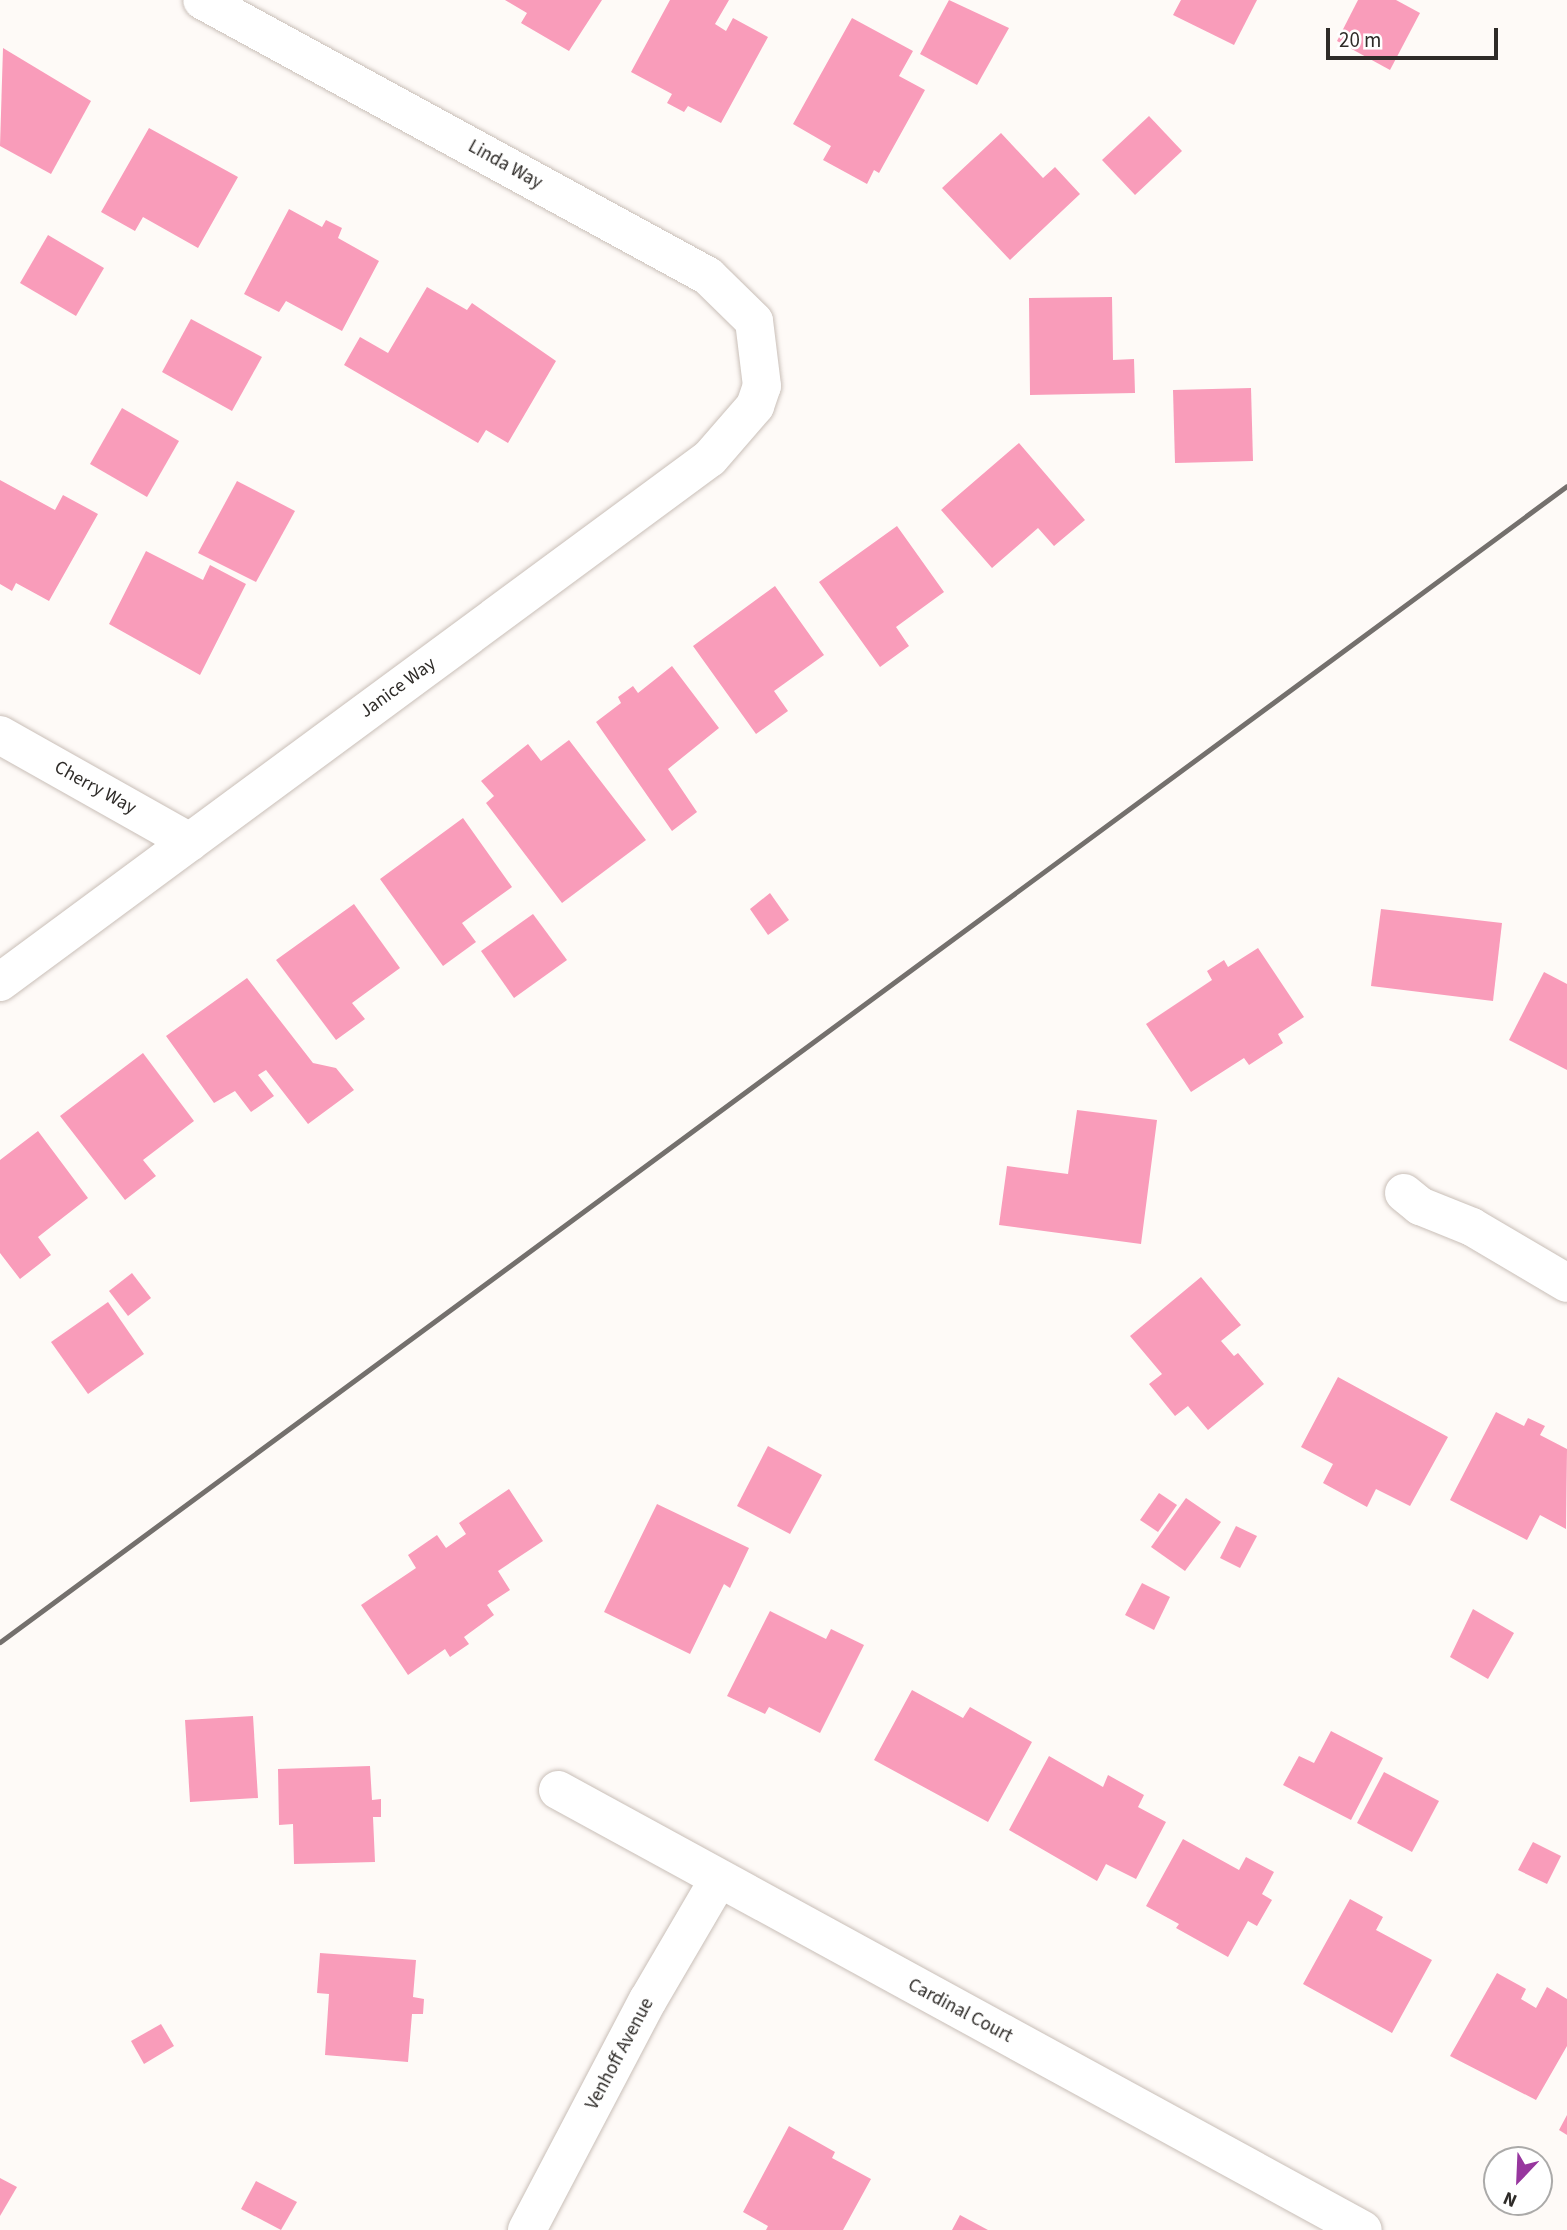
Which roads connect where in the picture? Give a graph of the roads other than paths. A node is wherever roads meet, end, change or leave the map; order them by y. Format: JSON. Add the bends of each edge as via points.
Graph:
{"nodes":[{"id":1,"x":202,"y":0,"type":"edge"},
{"id":2,"x":763,"y":369,"type":"joint"},
{"id":3,"x":0,"y":735,"type":"edge"},
{"id":4,"x":190,"y":842,"type":"junction"},
{"id":5,"x":0,"y":982,"type":"edge"},
{"id":6,"x":1404,"y":1193,"type":"dead end"},
{"id":7,"x":1567,"y":1283,"type":"edge"},
{"id":8,"x":558,"y":1790,"type":"dead end"},
{"id":9,"x":718,"y":1880,"type":"junction"},
{"id":10,"x":527,"y":2230,"type":"edge"},
{"id":11,"x":1363,"y":2230,"type":"edge"}],
"edges":[{"from":1,"to":2,"type":"street","name":"Linda Way","via":[[708,276],[754,321]]},
{"from":2,"to":4,"type":"street","name":"Janice Way","via":[[755,405],[710,458]]},
{"from":3,"to":4,"type":"street","name":"Cherry Way"},
{"from":4,"to":5,"type":"street","name":"Janice Way"},
{"from":6,"to":7,"type":"street","via":[[1420,1206],[1472,1227]]},
{"from":8,"to":9,"type":"street","name":"Cardinal Court"},
{"from":9,"to":10,"type":"street","name":"Venhoff Avenue","via":[[648,2000]]},
{"from":9,"to":11,"type":"street","name":"Cardinal Court"}]}
